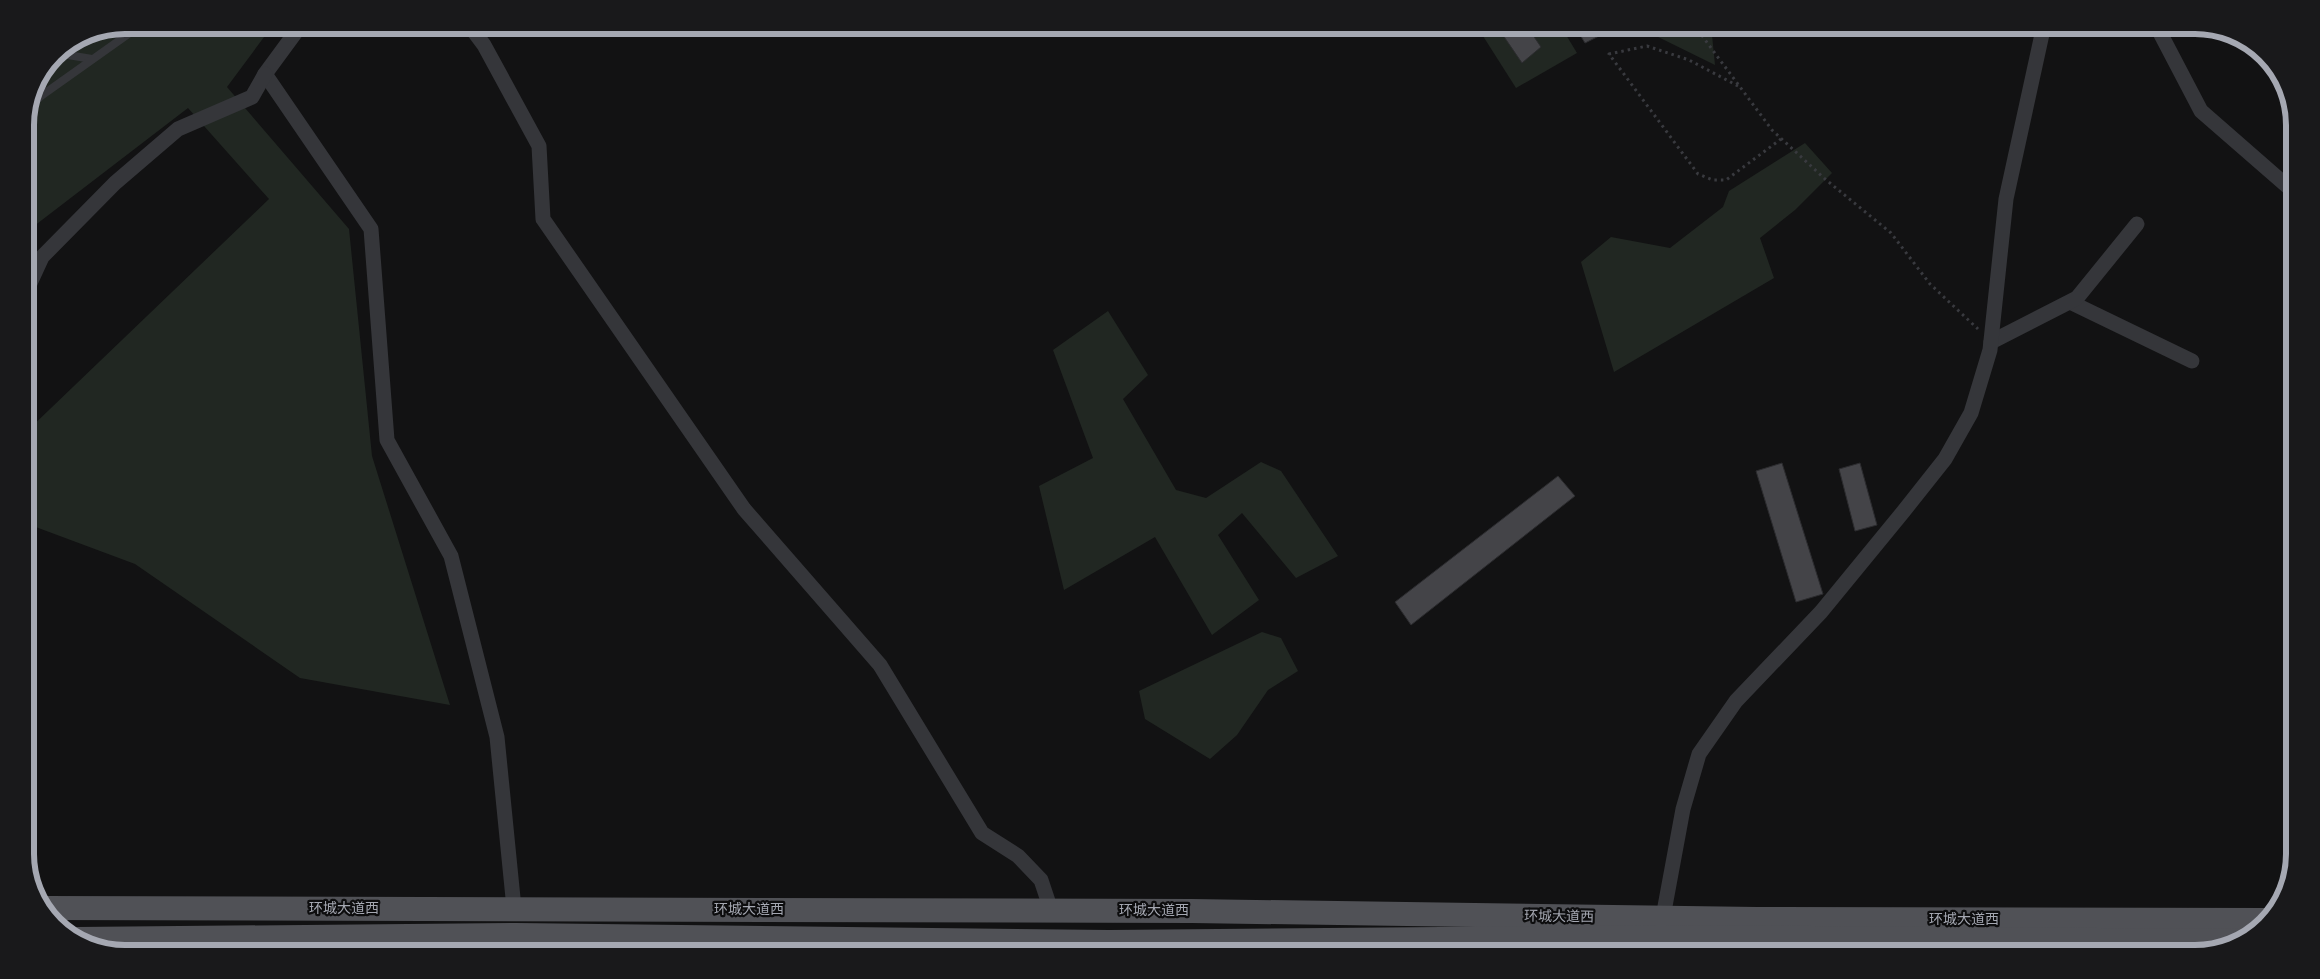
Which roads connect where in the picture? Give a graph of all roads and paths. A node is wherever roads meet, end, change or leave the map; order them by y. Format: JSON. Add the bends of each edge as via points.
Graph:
{"nodes":[{"id":1,"x":127,"y":34,"type":"edge"},
{"id":2,"x":294,"y":34,"type":"edge"},
{"id":3,"x":476,"y":34,"type":"edge"},
{"id":4,"x":1701,"y":34,"type":"edge"},
{"id":5,"x":2042,"y":34,"type":"edge"},
{"id":6,"x":2161,"y":34,"type":"edge"},
{"id":7,"x":67,"y":55,"type":"edge"},
{"id":8,"x":92,"y":59,"type":"junction"},
{"id":9,"x":265,"y":74,"type":"junction"},
{"id":10,"x":1739,"y":87,"type":"junction"},
{"id":11,"x":37,"y":101,"type":"edge"},
{"id":12,"x":1781,"y":139,"type":"junction"},
{"id":13,"x":2286,"y":185,"type":"edge"},
{"id":14,"x":2137,"y":224,"type":"dead end"},
{"id":15,"x":34,"y":274,"type":"edge"},
{"id":16,"x":2070,"y":302,"type":"junction"},
{"id":17,"x":1991,"y":342,"type":"junction"},
{"id":18,"x":2192,"y":361,"type":"dead end"},
{"id":19,"x":52,"y":908,"type":"edge"},
{"id":20,"x":514,"y":908,"type":"junction"},
{"id":21,"x":1051,"y":910,"type":"junction"},
{"id":22,"x":2258,"y":920,"type":"edge"},
{"id":23,"x":1663,"y":936,"type":"edge"},
{"id":24,"x":1943,"y":937,"type":"edge"},
{"id":25,"x":93,"y":939,"type":"edge"},
{"id":26,"x":2222,"y":941,"type":"edge"},
{"id":27,"x":513,"y":945,"type":"edge"},
{"id":28,"x":1291,"y":945,"type":"edge"}],
"edges":[{"from":1,"to":8,"type":"lane"},
{"from":2,"to":9,"type":"street"},
{"from":3,"to":21,"type":"street","via":[[539,146],[543,219],[744,509],[880,665],[982,832],[1018,856],[1041,880]]},
{"from":4,"to":10,"type":"path"},
{"from":5,"to":17,"type":"street","via":[[2006,199]]},
{"from":6,"to":13,"type":"street","via":[[2201,111]]},
{"from":7,"to":8,"type":"lane"},
{"from":8,"to":11,"type":"lane"},
{"from":9,"to":15,"type":"street","via":[[252,97],[178,129],[115,183],[42,257]]},
{"from":9,"to":20,"type":"street","via":[[372,229],[387,440],[451,556],[496,737]]},
{"from":10,"to":12,"type":"path"},
{"from":10,"to":12,"type":"path","via":[[1689,60],[1646,46],[1609,54],[1698,174],[1713,180],[1726,180]]},
{"from":12,"to":17,"type":"path","via":[[1891,233],[1930,284]]},
{"from":14,"to":16,"type":"street","via":[[2077,298]]},
{"from":16,"to":17,"type":"street"},
{"from":16,"to":18,"type":"street"},
{"from":17,"to":23,"type":"street","via":[[1971,413],[1945,459],[1821,612],[1736,701],[1699,754],[1683,809]]},
{"from":19,"to":20,"type":"main road","name":"环城大道西"},
{"from":20,"to":21,"type":"main road","name":"环城大道西"},
{"from":21,"to":23,"type":"main road","name":"环城大道西"},
{"from":22,"to":24,"type":"main road","name":"环城大道西"},
{"from":23,"to":24,"type":"main road","name":"环城大道西"},
{"from":23,"to":28,"type":"main road","name":"环城大道西"},
{"from":24,"to":26,"type":"main road","name":"环城大道西"},
{"from":25,"to":27,"type":"main road","name":"环城大道西"}]}
